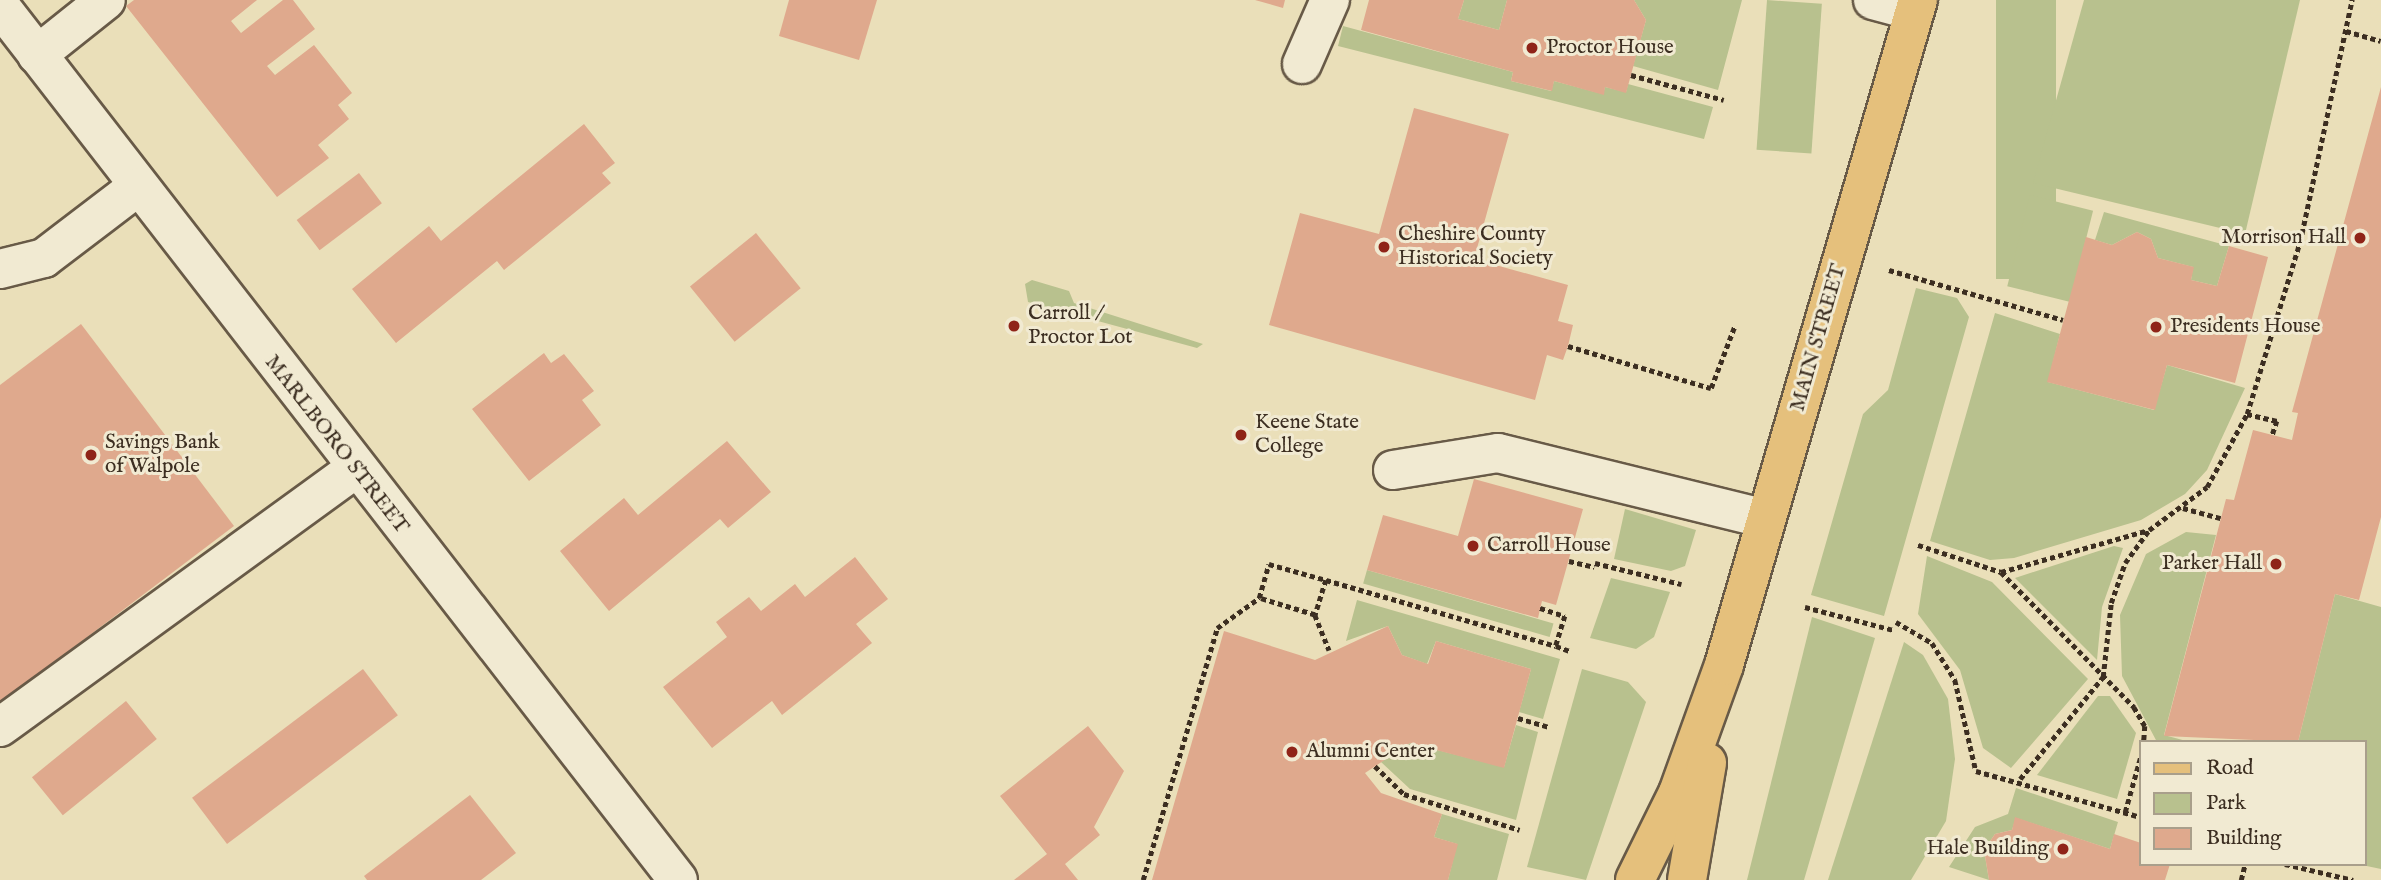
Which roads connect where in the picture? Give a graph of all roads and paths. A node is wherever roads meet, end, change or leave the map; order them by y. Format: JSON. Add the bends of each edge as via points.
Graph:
{"nodes":[{"id":1,"x":106,"y":0,"type":"edge"},
{"id":2,"x":1330,"y":0,"type":"edge"},
{"id":3,"x":1873,"y":0,"type":"edge"},
{"id":4,"x":2353,"y":0,"type":"edge"},
{"id":5,"x":1916,"y":4,"type":"edge"},
{"id":6,"x":0,"y":6,"type":"edge"},
{"id":7,"x":2346,"y":31,"type":"junction"},
{"id":8,"x":2381,"y":41,"type":"edge"},
{"id":9,"x":37,"y":55,"type":"junction"},
{"id":10,"x":1302,"y":64,"type":"dead end"},
{"id":11,"x":1631,"y":75,"type":"dead end"},
{"id":12,"x":1724,"y":100,"type":"dead end"},
{"id":13,"x":136,"y":188,"type":"junction"},
{"id":14,"x":1842,"y":257,"type":"junction"},
{"id":15,"x":0,"y":269,"type":"edge"},
{"id":16,"x":2063,"y":320,"type":"dead end"},
{"id":17,"x":1735,"y":325,"type":"dead end"},
{"id":18,"x":1568,"y":346,"type":"dead end"},
{"id":19,"x":2247,"y":414,"type":"junction"},
{"id":20,"x":2272,"y":436,"type":"dead end"},
{"id":21,"x":355,"y":470,"type":"junction"},
{"id":22,"x":1393,"y":470,"type":"dead end"},
{"id":23,"x":2182,"y":508,"type":"junction"},
{"id":24,"x":2221,"y":518,"type":"dead end"},
{"id":25,"x":1766,"y":519,"type":"junction"},
{"id":26,"x":2149,"y":530,"type":"junction"},
{"id":27,"x":1918,"y":545,"type":"dead end"},
{"id":28,"x":1569,"y":561,"type":"dead end"},
{"id":29,"x":2001,"y":572,"type":"junction"},
{"id":30,"x":1326,"y":580,"type":"junction"},
{"id":31,"x":1681,"y":584,"type":"dead end"},
{"id":32,"x":1259,"y":598,"type":"junction"},
{"id":33,"x":1805,"y":607,"type":"dead end"},
{"id":34,"x":1540,"y":608,"type":"dead end"},
{"id":35,"x":1315,"y":615,"type":"junction"},
{"id":36,"x":1896,"y":622,"type":"dead end"},
{"id":37,"x":1893,"y":630,"type":"dead end"},
{"id":38,"x":1556,"y":646,"type":"junction"},
{"id":39,"x":1329,"y":650,"type":"dead end"},
{"id":40,"x":1570,"y":650,"type":"dead end"},
{"id":41,"x":1724,"y":665,"type":"junction"},
{"id":42,"x":2103,"y":677,"type":"junction"},
{"id":43,"x":1518,"y":718,"type":"dead end"},
{"id":44,"x":0,"y":727,"type":"edge"},
{"id":45,"x":1549,"y":727,"type":"dead end"},
{"id":46,"x":2144,"y":740,"type":"edge"},
{"id":47,"x":2140,"y":759,"type":"edge"},
{"id":48,"x":1375,"y":766,"type":"dead end"},
{"id":49,"x":2020,"y":779,"type":"junction"},
{"id":50,"x":2125,"y":812,"type":"junction"},
{"id":51,"x":2140,"y":817,"type":"edge"},
{"id":52,"x":1520,"y":830,"type":"dead end"},
{"id":53,"x":2294,"y":866,"type":"edge"},
{"id":54,"x":678,"y":880,"type":"edge"},
{"id":55,"x":1143,"y":880,"type":"edge"},
{"id":56,"x":1635,"y":880,"type":"edge"},
{"id":57,"x":1687,"y":880,"type":"edge"},
{"id":58,"x":2353,"y":880,"type":"edge"}],
"edges":[{"from":1,"to":9,"type":"street"},
{"from":2,"to":10,"type":"street"},
{"from":3,"to":5,"type":"street"},
{"from":4,"to":7,"type":"path"},
{"from":5,"to":14,"type":"main road","name":"MAIN STREET"},
{"from":6,"to":9,"type":"street","name":"MARLBORO STREET"},
{"from":7,"to":8,"type":"path"},
{"from":7,"to":19,"type":"path","via":[[2300,242]]},
{"from":9,"to":13,"type":"street","name":"MARLBORO STREET"},
{"from":11,"to":12,"type":"path"},
{"from":13,"to":15,"type":"street","via":[[44,258]]},
{"from":13,"to":21,"type":"street","name":"MARLBORO STREET"},
{"from":14,"to":16,"type":"path"},
{"from":14,"to":25,"type":"main road","name":"MAIN STREET"},
{"from":17,"to":18,"type":"path","via":[[1711,388]]},
{"from":19,"to":20,"type":"path","via":[[2277,421]]},
{"from":19,"to":23,"type":"path","via":[[2228,458]]},
{"from":21,"to":44,"type":"street"},
{"from":21,"to":54,"type":"street","name":"MARLBORO STREET"},
{"from":22,"to":25,"type":"street","via":[[1498,453]]},
{"from":23,"to":24,"type":"path"},
{"from":23,"to":26,"type":"path"},
{"from":25,"to":41,"type":"main road","name":"MAIN STREET"},
{"from":26,"to":29,"type":"path"},
{"from":26,"to":42,"type":"path","via":[[2125,563],[2111,603]]},
{"from":27,"to":29,"type":"path"},
{"from":28,"to":31,"type":"path"},
{"from":29,"to":42,"type":"path"},
{"from":30,"to":32,"type":"path","via":[[1269,564]]},
{"from":30,"to":35,"type":"path"},
{"from":30,"to":38,"type":"path"},
{"from":32,"to":35,"type":"path"},
{"from":32,"to":55,"type":"path","via":[[1217,628]]},
{"from":33,"to":37,"type":"path"},
{"from":34,"to":38,"type":"path","via":[[1565,616]]},
{"from":35,"to":39,"type":"path"},
{"from":36,"to":49,"type":"path","via":[[1932,643],[1955,680],[1976,771]]},
{"from":38,"to":40,"type":"path"},
{"from":41,"to":56,"type":"main road","name":"MAIN STREET","via":[[1678,793]]},
{"from":41,"to":57,"type":"main road","name":"MAIN STREET"},
{"from":42,"to":46,"type":"path","via":[[2134,707],[2145,726]]},
{"from":42,"to":49,"type":"path"},
{"from":43,"to":45,"type":"path"},
{"from":47,"to":50,"type":"path"},
{"from":48,"to":52,"type":"path","via":[[1404,794]]},
{"from":49,"to":50,"type":"path"},
{"from":50,"to":51,"type":"path"},
{"from":53,"to":58,"type":"path"}]}
